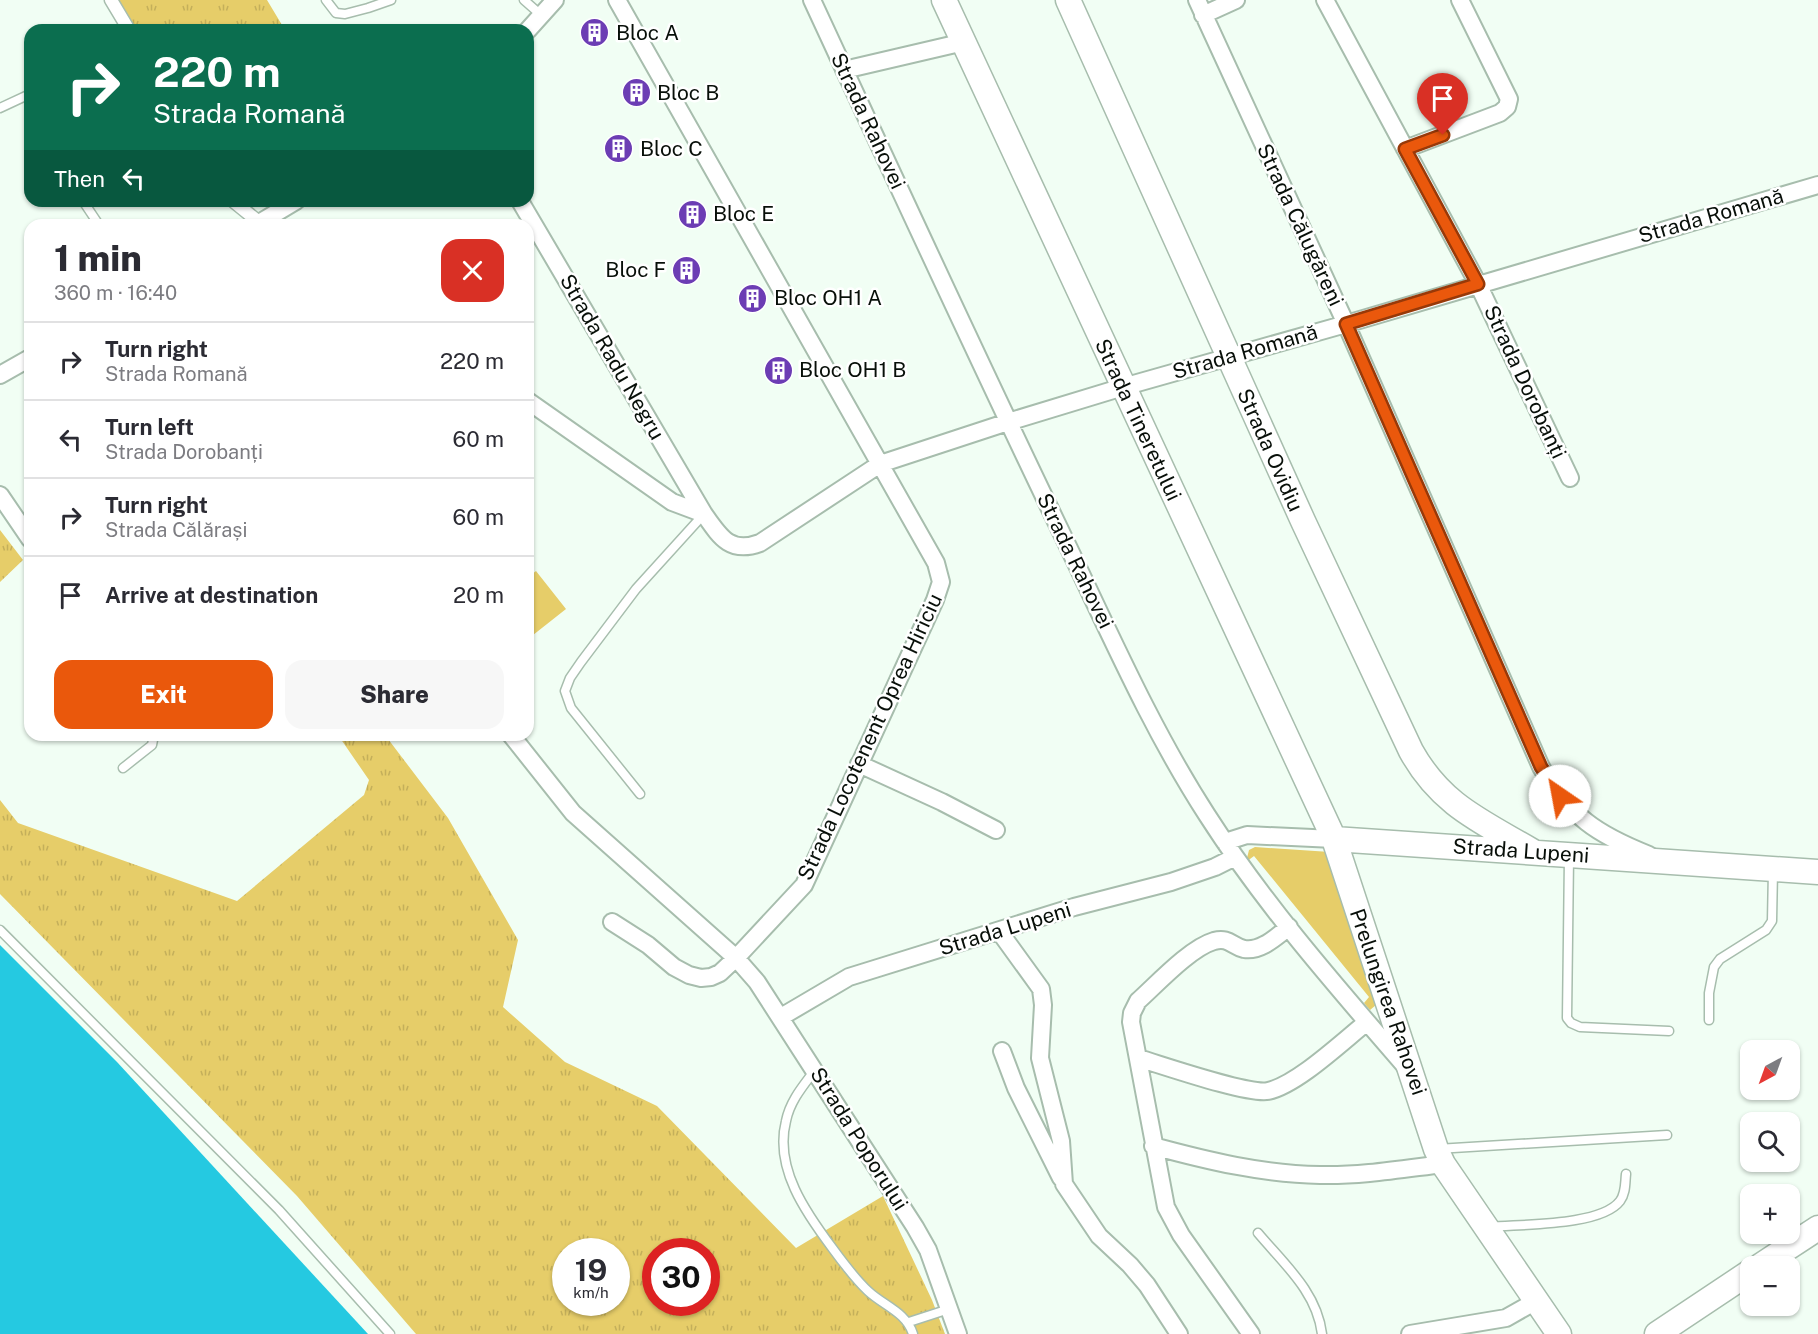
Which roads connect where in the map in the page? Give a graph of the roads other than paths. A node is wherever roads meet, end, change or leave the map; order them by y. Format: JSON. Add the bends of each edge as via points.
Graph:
{"nodes":[{"id":1,"x":111,"y":0,"type":"edge"},
{"id":2,"x":326,"y":0,"type":"edge"},
{"id":3,"x":391,"y":0,"type":"edge"},
{"id":4,"x":524,"y":0,"type":"edge"},
{"id":5,"x":555,"y":0,"type":"edge"},
{"id":6,"x":617,"y":0,"type":"edge"},
{"id":7,"x":812,"y":0,"type":"edge"},
{"id":8,"x":944,"y":0,"type":"edge"},
{"id":9,"x":1068,"y":0,"type":"edge"},
{"id":10,"x":1236,"y":0,"type":"edge"},
{"id":11,"x":1325,"y":0,"type":"edge"},
{"id":12,"x":1460,"y":0,"type":"edge"},
{"id":13,"x":1200,"y":7,"type":"edge"},
{"id":14,"x":541,"y":15,"type":"junction"},
{"id":15,"x":125,"y":24,"type":"edge"},
{"id":16,"x":533,"y":24,"type":"edge"},
{"id":17,"x":964,"y":42,"type":"junction"},
{"id":18,"x":844,"y":70,"type":"junction"},
{"id":19,"x":24,"y":99,"type":"edge"},
{"id":20,"x":0,"y":108,"type":"edge"},
{"id":21,"x":1405,"y":149,"type":"junction"},
{"id":22,"x":1818,"y":185,"type":"edge"},
{"id":23,"x":240,"y":207,"type":"edge"},
{"id":24,"x":286,"y":207,"type":"edge"},
{"id":25,"x":253,"y":219,"type":"edge"},
{"id":26,"x":267,"y":219,"type":"edge"},
{"id":27,"x":534,"y":225,"type":"edge"},
{"id":28,"x":1478,"y":284,"type":"junction"},
{"id":29,"x":1346,"y":324,"type":"junction"},
{"id":30,"x":1228,"y":357,"type":"junction"},
{"id":31,"x":24,"y":361,"type":"edge"},
{"id":32,"x":0,"y":375,"type":"edge"},
{"id":33,"x":1123,"y":387,"type":"junction"},
{"id":34,"x":534,"y":405,"type":"edge"},
{"id":35,"x":1008,"y":422,"type":"junction"},
{"id":36,"x":880,"y":464,"type":"junction"},
{"id":37,"x":1570,"y":478,"type":"dead end"},
{"id":38,"x":0,"y":495,"type":"edge"},
{"id":39,"x":704,"y":514,"type":"junction"},
{"id":40,"x":24,"y":530,"type":"edge"},
{"id":41,"x":153,"y":741,"type":"edge"},
{"id":42,"x":516,"y":741,"type":"edge"},
{"id":43,"x":859,"y":764,"type":"junction"},
{"id":44,"x":123,"y":768,"type":"dead end"},
{"id":45,"x":640,"y":794,"type":"dead end"},
{"id":46,"x":996,"y":830,"type":"dead end"},
{"id":47,"x":1334,"y":838,"type":"junction"},
{"id":48,"x":1225,"y":842,"type":"junction"},
{"id":49,"x":1532,"y":851,"type":"junction"},
{"id":50,"x":1569,"y":854,"type":"junction"},
{"id":51,"x":1235,"y":857,"type":"junction"},
{"id":52,"x":1664,"y":861,"type":"junction"},
{"id":53,"x":1773,"y":868,"type":"junction"},
{"id":54,"x":1818,"y":872,"type":"edge"},
{"id":55,"x":612,"y":922,"type":"dead end"},
{"id":56,"x":1289,"y":927,"type":"junction"},
{"id":57,"x":0,"y":930,"type":"edge"},
{"id":58,"x":999,"y":931,"type":"junction"},
{"id":59,"x":736,"y":958,"type":"junction"},
{"id":60,"x":781,"y":1017,"type":"junction"},
{"id":61,"x":1709,"y":1020,"type":"dead end"},
{"id":62,"x":1366,"y":1022,"type":"junction"},
{"id":63,"x":1669,"y":1030,"type":"dead end"},
{"id":64,"x":1002,"y":1051,"type":"dead end"},
{"id":65,"x":1137,"y":1058,"type":"junction"},
{"id":66,"x":815,"y":1069,"type":"junction"},
{"id":67,"x":1413,"y":1076,"type":"junction"},
{"id":68,"x":1668,"y":1135,"type":"dead end"},
{"id":69,"x":1153,"y":1146,"type":"junction"},
{"id":70,"x":1439,"y":1157,"type":"junction"},
{"id":71,"x":1626,"y":1174,"type":"dead end"},
{"id":72,"x":1064,"y":1184,"type":"junction"},
{"id":73,"x":1484,"y":1227,"type":"junction"},
{"id":74,"x":1818,"y":1228,"type":"edge"},
{"id":75,"x":1258,"y":1233,"type":"dead end"},
{"id":76,"x":1775,"y":1256,"type":"edge"},
{"id":77,"x":1740,"y":1279,"type":"edge"},
{"id":78,"x":1536,"y":1301,"type":"junction"},
{"id":79,"x":949,"y":1309,"type":"junction"},
{"id":80,"x":909,"y":1322,"type":"junction"},
{"id":81,"x":1661,"y":1333,"type":"edge"},
{"id":82,"x":390,"y":1334,"type":"edge"},
{"id":83,"x":914,"y":1334,"type":"edge"},
{"id":84,"x":958,"y":1334,"type":"edge"},
{"id":85,"x":1179,"y":1334,"type":"edge"},
{"id":86,"x":1251,"y":1334,"type":"edge"},
{"id":87,"x":1322,"y":1334,"type":"edge"},
{"id":88,"x":1410,"y":1334,"type":"edge"},
{"id":89,"x":1559,"y":1334,"type":"edge"}],
"edges":[{"from":1,"to":15,"type":"street"},
{"from":2,"to":3,"type":"lane","via":[[336,13],[345,14]]},
{"from":4,"to":14,"type":"lane"},
{"from":5,"to":14,"type":"street"},
{"from":6,"to":36,"type":"street","name":"Strada Locotenent Oprea Hiriciu"},
{"from":7,"to":18,"type":"street","name":"Strada Rahovei"},
{"from":8,"to":17,"type":"main road","name":"Strada Tineretului"},
{"from":9,"to":30,"type":"main road","name":"Strada Ovidiu"},
{"from":10,"to":13,"type":"street"},
{"from":11,"to":21,"type":"street","name":"Strada Dorobanți"},
{"from":12,"to":21,"type":"street","via":[[1509,99],[1508,106],[1500,113]]},
{"from":13,"to":29,"type":"street","name":"Strada Călugăreni"},
{"from":14,"to":16,"type":"street"},
{"from":17,"to":18,"type":"street"},
{"from":17,"to":33,"type":"main road","name":"Strada Tineretului"},
{"from":18,"to":35,"type":"street","name":"Strada Rahovei"},
{"from":19,"to":20,"type":"lane"},
{"from":21,"to":28,"type":"street","name":"Strada Dorobanți"},
{"from":22,"to":28,"type":"street","name":"Strada Romană"},
{"from":23,"to":25,"type":"street"},
{"from":24,"to":26,"type":"street"},
{"from":27,"to":39,"type":"street","name":"Strada Radu Negru"},
{"from":28,"to":29,"type":"street","name":"Strada Romană"},
{"from":28,"to":37,"type":"street","name":"Strada Dorobanți"},
{"from":29,"to":30,"type":"street","name":"Strada Romană"},
{"from":29,"to":52,"type":"street","name":"Strada Călugăreni","via":[[1541,767],[1560,796],[1584,821],[1622,844]]},
{"from":30,"to":33,"type":"street","name":"Strada Romană"},
{"from":30,"to":49,"type":"main road","name":"Strada Ovidiu","via":[[1419,766],[1454,804]]},
{"from":31,"to":32,"type":"street"},
{"from":33,"to":35,"type":"street","name":"Strada Romană"},
{"from":33,"to":47,"type":"main road","name":"Strada Tineretului"},
{"from":34,"to":39,"type":"street","via":[[672,502]]},
{"from":35,"to":36,"type":"street","name":"Strada Romană"},
{"from":35,"to":48,"type":"street","name":"Strada Rahovei","via":[[1143,700],[1196,798]]},
{"from":36,"to":39,"type":"street","name":"Strada Romană","via":[[749,548],[735,547],[724,540]]},
{"from":36,"to":43,"type":"street","name":"Strada Locotenent Oprea Hiriciu","via":[[936,563],[941,582]]},
{"from":38,"to":40,"type":"street"},
{"from":39,"to":45,"type":"lane","via":[[636,589],[580,662],[565,691],[570,708]]},
{"from":41,"to":44,"type":"lane"},
{"from":42,"to":59,"type":"street","name":"Strada Poporului","via":[[573,813]]},
{"from":43,"to":46,"type":"street"},
{"from":43,"to":59,"type":"street","name":"Strada Locotenent Oprea Hiriciu","via":[[804,885]]},
{"from":47,"to":48,"type":"street","name":"Strada Lupeni","via":[[1247,835]]},
{"from":47,"to":49,"type":"main road","name":"Strada Lupeni"},
{"from":47,"to":67,"type":"main road","name":"Prelungirea Rahovei"},
{"from":48,"to":51,"type":"street","name":"Strada Rahovei"},
{"from":49,"to":50,"type":"main road","name":"Strada Lupeni"},
{"from":50,"to":52,"type":"main road","name":"Strada Lupeni"},
{"from":50,"to":63,"type":"lane","via":[[1567,1018],[1580,1027]]},
{"from":51,"to":56,"type":"street","name":"Strada Rahovei"},
{"from":51,"to":58,"type":"street","name":"Strada Lupeni","via":[[1198,873]]},
{"from":52,"to":53,"type":"main road","name":"Strada Lupeni"},
{"from":53,"to":54,"type":"main road","name":"Strada Lupeni"},
{"from":53,"to":61,"type":"lane","via":[[1772,921],[1766,930],[1720,959],[1714,967]]},
{"from":55,"to":59,"type":"street","via":[[689,975],[711,977]]},
{"from":56,"to":62,"type":"street","name":"Strada Rahovei"},
{"from":56,"to":65,"type":"street","via":[[1254,949],[1221,940],[1196,950],[1138,1001],[1131,1023]]},
{"from":57,"to":82,"type":"lane","via":[[279,1210]]},
{"from":58,"to":60,"type":"street","name":"Strada Lupeni","via":[[849,977]]},
{"from":58,"to":72,"type":"street","via":[[1041,989],[1040,1058],[1061,1141]]},
{"from":59,"to":60,"type":"street","name":"Strada Poporului"},
{"from":60,"to":66,"type":"street","name":"Strada Poporului"},
{"from":62,"to":65,"type":"street","name":"Prelungirea Rahovei","via":[[1303,1072],[1266,1091],[1245,1089]]},
{"from":62,"to":67,"type":"street","name":"Strada Rahovei"},
{"from":64,"to":72,"type":"street"},
{"from":65,"to":69,"type":"street"},
{"from":66,"to":79,"type":"street","name":"Strada Poporului","via":[[928,1250]]},
{"from":66,"to":80,"type":"lane","via":[[791,1104],[785,1121],[786,1166],[792,1183],[816,1227],[845,1266],[868,1291]]},
{"from":67,"to":70,"type":"main road","name":"Prelungirea Rahovei"},
{"from":68,"to":70,"type":"lane"},
{"from":69,"to":70,"type":"street","via":[[1226,1164],[1292,1173],[1348,1174]]},
{"from":69,"to":86,"type":"street","via":[[1172,1221]]},
{"from":70,"to":73,"type":"main road","name":"Prelungirea Rahovei"},
{"from":71,"to":73,"type":"lane","via":[[1621,1200],[1599,1215]]},
{"from":72,"to":85,"type":"street","via":[[1099,1236],[1147,1285]]},
{"from":73,"to":78,"type":"main road","name":"Prelungirea Rahovei"},
{"from":74,"to":76,"type":"main road"},
{"from":75,"to":87,"type":"lane","via":[[1308,1293],[1320,1317]]},
{"from":77,"to":81,"type":"main road"},
{"from":78,"to":88,"type":"street","via":[[1506,1318]]},
{"from":78,"to":89,"type":"main road","name":"Prelungirea Rahovei"},
{"from":79,"to":80,"type":"lane"},
{"from":79,"to":84,"type":"street","name":"Strada Poporului"},
{"from":80,"to":83,"type":"lane"}]}
